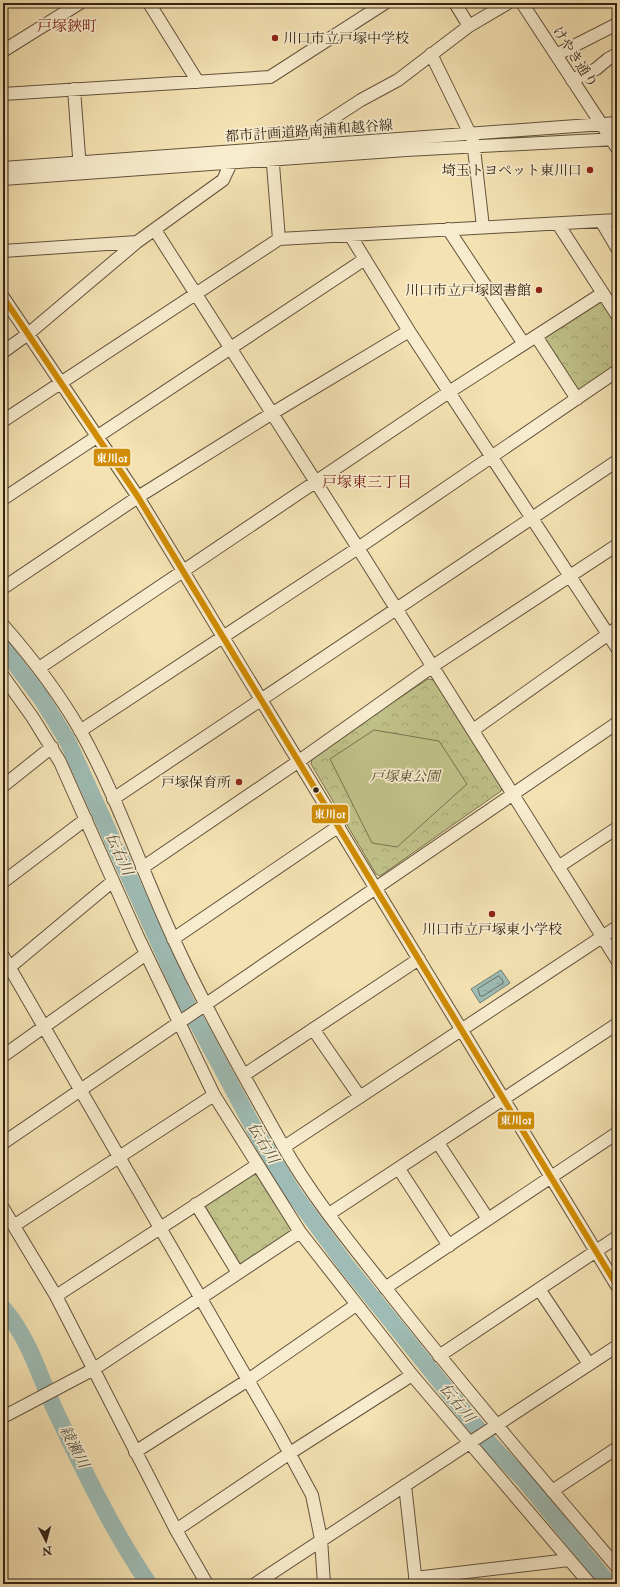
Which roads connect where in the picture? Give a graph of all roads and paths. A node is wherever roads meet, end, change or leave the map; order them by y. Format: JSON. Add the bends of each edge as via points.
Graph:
{"nodes":[{"id":1,"x":80,"y":3,"type":"edge"},
{"id":2,"x":149,"y":3,"type":"edge"},
{"id":3,"x":385,"y":3,"type":"edge"},
{"id":4,"x":455,"y":3,"type":"edge"},
{"id":5,"x":508,"y":3,"type":"edge"},
{"id":6,"x":522,"y":3,"type":"edge"},
{"id":7,"x":617,"y":24,"type":"edge"},
{"id":8,"x":469,"y":26,"type":"junction"},
{"id":9,"x":3,"y":51,"type":"edge"},
{"id":10,"x":431,"y":54,"type":"junction"},
{"id":11,"x":617,"y":54,"type":"edge"},
{"id":12,"x":556,"y":55,"type":"junction"},
{"id":13,"x":572,"y":80,"type":"junction"},
{"id":14,"x":198,"y":82,"type":"junction"},
{"id":15,"x":74,"y":89,"type":"junction"},
{"id":16,"x":3,"y":94,"type":"edge"},
{"id":17,"x":617,"y":123,"type":"edge"},
{"id":18,"x":601,"y":124,"type":"junction"},
{"id":19,"x":470,"y":134,"type":"junction"},
{"id":20,"x":615,"y":142,"type":"edge"},
{"id":21,"x":313,"y":146,"type":"junction"},
{"id":22,"x":475,"y":147,"type":"junction"},
{"id":23,"x":272,"y":154,"type":"junction"},
{"id":24,"x":230,"y":163,"type":"junction"},
{"id":25,"x":3,"y":168,"type":"edge"},
{"id":26,"x":80,"y":168,"type":"junction"},
{"id":27,"x":3,"y":179,"type":"edge"},
{"id":28,"x":617,"y":220,"type":"edge"},
{"id":29,"x":601,"y":221,"type":"junction"},
{"id":30,"x":558,"y":224,"type":"junction"},
{"id":31,"x":483,"y":227,"type":"junction"},
{"id":32,"x":448,"y":229,"type":"junction"},
{"id":33,"x":154,"y":230,"type":"junction"},
{"id":34,"x":350,"y":236,"type":"junction"},
{"id":35,"x":279,"y":239,"type":"junction"},
{"id":36,"x":137,"y":242,"type":"junction"},
{"id":37,"x":617,"y":248,"type":"edge"},
{"id":38,"x":3,"y":251,"type":"edge"},
{"id":39,"x":365,"y":259,"type":"junction"},
{"id":40,"x":603,"y":293,"type":"junction"},
{"id":41,"x":195,"y":294,"type":"junction"},
{"id":42,"x":3,"y":297,"type":"edge"},
{"id":43,"x":617,"y":315,"type":"edge"},
{"id":44,"x":409,"y":331,"type":"junction"},
{"id":45,"x":28,"y":334,"type":"junction"},
{"id":46,"x":536,"y":336,"type":"junction"},
{"id":47,"x":524,"y":344,"type":"junction"},
{"id":48,"x":230,"y":349,"type":"junction"},
{"id":49,"x":3,"y":352,"type":"edge"},
{"id":50,"x":617,"y":372,"type":"edge"},
{"id":51,"x":61,"y":382,"type":"junction"},
{"id":52,"x":449,"y":392,"type":"junction"},
{"id":53,"x":577,"y":398,"type":"junction"},
{"id":54,"x":271,"y":414,"type":"junction"},
{"id":55,"x":3,"y":421,"type":"edge"},
{"id":56,"x":98,"y":436,"type":"junction"},
{"id":57,"x":491,"y":456,"type":"junction"},
{"id":58,"x":617,"y":461,"type":"edge"},
{"id":59,"x":316,"y":482,"type":"junction"},
{"id":60,"x":138,"y":497,"type":"junction"},
{"id":61,"x":3,"y":499,"type":"edge"},
{"id":62,"x":532,"y":518,"type":"junction"},
{"id":63,"x":617,"y":545,"type":"edge"},
{"id":64,"x":358,"y":548,"type":"junction"},
{"id":65,"x":184,"y":571,"type":"junction"},
{"id":66,"x":570,"y":576,"type":"junction"},
{"id":67,"x":3,"y":588,"type":"edge"},
{"id":68,"x":397,"y":609,"type":"junction"},
{"id":69,"x":3,"y":625,"type":"edge"},
{"id":70,"x":613,"y":631,"type":"edge"},
{"id":71,"x":223,"y":636,"type":"junction"},
{"id":72,"x":617,"y":648,"type":"edge"},
{"id":73,"x":432,"y":666,"type":"junction"},
{"id":74,"x":39,"y":668,"type":"junction"},
{"id":75,"x":3,"y":676,"type":"edge"},
{"id":76,"x":7,"y":689,"type":"edge"},
{"id":77,"x":262,"y":700,"type":"junction"},
{"id":78,"x":617,"y":723,"type":"edge"},
{"id":79,"x":473,"y":730,"type":"junction"},
{"id":80,"x":80,"y":731,"type":"junction"},
{"id":81,"x":52,"y":747,"type":"junction"},
{"id":82,"x":299,"y":761,"type":"junction"},
{"id":83,"x":3,"y":786,"type":"edge"},
{"id":84,"x":513,"y":794,"type":"junction"},
{"id":85,"x":113,"y":799,"type":"junction"},
{"id":86,"x":86,"y":819,"type":"junction"},
{"id":87,"x":339,"y":826,"type":"junction"},
{"id":88,"x":617,"y":828,"type":"edge"},
{"id":89,"x":558,"y":866,"type":"junction"},
{"id":90,"x":142,"y":868,"type":"junction"},
{"id":91,"x":3,"y":882,"type":"edge"},
{"id":92,"x":113,"y":882,"type":"junction"},
{"id":93,"x":376,"y":887,"type":"junction"},
{"id":94,"x":617,"y":927,"type":"edge"},
{"id":95,"x":602,"y":937,"type":"junction"},
{"id":96,"x":173,"y":939,"type":"junction"},
{"id":97,"x":146,"y":954,"type":"junction"},
{"id":98,"x":3,"y":956,"type":"edge"},
{"id":99,"x":420,"y":959,"type":"junction"},
{"id":100,"x":617,"y":960,"type":"edge"},
{"id":101,"x":6,"y":970,"type":"edge"},
{"id":102,"x":203,"y":1007,"type":"junction"},
{"id":103,"x":183,"y":1021,"type":"junction"},
{"id":104,"x":617,"y":1024,"type":"edge"},
{"id":105,"x":44,"y":1028,"type":"junction"},
{"id":106,"x":313,"y":1029,"type":"junction"},
{"id":107,"x":461,"y":1029,"type":"junction"},
{"id":108,"x":3,"y":1056,"type":"edge"},
{"id":109,"x":244,"y":1075,"type":"junction"},
{"id":110,"x":80,"y":1089,"type":"junction"},
{"id":111,"x":214,"y":1095,"type":"junction"},
{"id":112,"x":360,"y":1097,"type":"junction"},
{"id":113,"x":503,"y":1099,"type":"junction"},
{"id":114,"x":617,"y":1133,"type":"edge"},
{"id":115,"x":3,"y":1143,"type":"edge"},
{"id":116,"x":438,"y":1143,"type":"junction"},
{"id":117,"x":284,"y":1147,"type":"junction"},
{"id":118,"x":119,"y":1156,"type":"junction"},
{"id":119,"x":257,"y":1165,"type":"junction"},
{"id":120,"x":399,"y":1169,"type":"junction"},
{"id":121,"x":550,"y":1176,"type":"junction"},
{"id":122,"x":196,"y":1204,"type":"junction"},
{"id":123,"x":3,"y":1208,"type":"edge"},
{"id":124,"x":329,"y":1214,"type":"junction"},
{"id":125,"x":488,"y":1219,"type":"junction"},
{"id":126,"x":15,"y":1225,"type":"junction"},
{"id":127,"x":160,"y":1227,"type":"junction"},
{"id":128,"x":300,"y":1232,"type":"junction"},
{"id":129,"x":617,"y":1237,"type":"edge"},
{"id":130,"x":449,"y":1246,"type":"junction"},
{"id":131,"x":595,"y":1251,"type":"junction"},
{"id":132,"x":238,"y":1273,"type":"junction"},
{"id":133,"x":617,"y":1286,"type":"edge"},
{"id":134,"x":385,"y":1288,"type":"junction"},
{"id":135,"x":539,"y":1289,"type":"junction"},
{"id":136,"x":56,"y":1296,"type":"junction"},
{"id":137,"x":201,"y":1298,"type":"junction"},
{"id":138,"x":356,"y":1305,"type":"junction"},
{"id":139,"x":617,"y":1346,"type":"edge"},
{"id":140,"x":439,"y":1356,"type":"junction"},
{"id":141,"x":588,"y":1364,"type":"junction"},
{"id":142,"x":90,"y":1372,"type":"junction"},
{"id":143,"x":412,"y":1375,"type":"junction"},
{"id":144,"x":248,"y":1380,"type":"junction"},
{"id":145,"x":7,"y":1415,"type":"edge"},
{"id":146,"x":492,"y":1427,"type":"junction"},
{"id":147,"x":470,"y":1442,"type":"junction"},
{"id":148,"x":617,"y":1448,"type":"edge"},
{"id":149,"x":136,"y":1452,"type":"junction"},
{"id":150,"x":290,"y":1453,"type":"junction"},
{"id":151,"x":404,"y":1485,"type":"junction"},
{"id":152,"x":552,"y":1491,"type":"junction"},
{"id":153,"x":176,"y":1530,"type":"junction"},
{"id":154,"x":322,"y":1539,"type":"junction"},
{"id":155,"x":569,"y":1560,"type":"junction"},
{"id":156,"x":617,"y":1567,"type":"edge"},
{"id":157,"x":416,"y":1581,"type":"edge"},
{"id":158,"x":207,"y":1584,"type":"edge"},
{"id":159,"x":255,"y":1584,"type":"edge"},
{"id":160,"x":324,"y":1584,"type":"edge"},
{"id":161,"x":590,"y":1584,"type":"edge"}],
"edges":[{"from":1,"to":9,"type":"street"},
{"from":2,"to":14,"type":"street"},
{"from":3,"to":14,"type":"street","via":[[270,77]]},
{"from":4,"to":8,"type":"street"},
{"from":5,"to":8,"type":"street"},
{"from":6,"to":12,"type":"street","name":"けやき通り"},
{"from":7,"to":12,"type":"street"},
{"from":8,"to":10,"type":"street"},
{"from":10,"to":19,"type":"street"},
{"from":10,"to":21,"type":"street","via":[[398,80],[321,126]]},
{"from":11,"to":13,"type":"street","via":[[596,69]]},
{"from":12,"to":13,"type":"street","name":"けやき通り"},
{"from":13,"to":18,"type":"street","name":"けやき通り"},
{"from":14,"to":15,"type":"street"},
{"from":15,"to":16,"type":"street"},
{"from":15,"to":26,"type":"street"},
{"from":17,"to":18,"type":"street","name":"都市計画道路南浦和越谷線"},
{"from":18,"to":19,"type":"street","name":"都市計画道路南浦和越谷線"},
{"from":18,"to":20,"type":"street","name":"けやき通り"},
{"from":19,"to":21,"type":"street","name":"都市計画道路南浦和越谷線"},
{"from":19,"to":22,"type":"street"},
{"from":20,"to":22,"type":"street","name":"都市計画道路南浦和越谷線"},
{"from":21,"to":23,"type":"street","name":"都市計画道路南浦和越谷線"},
{"from":22,"to":23,"type":"street","name":"都市計画道路南浦和越谷線"},
{"from":22,"to":31,"type":"street"},
{"from":23,"to":24,"type":"street","name":"都市計画道路南浦和越谷線"},
{"from":23,"to":26,"type":"street","name":"都市計画道路南浦和越谷線"},
{"from":23,"to":35,"type":"street"},
{"from":24,"to":26,"type":"street","name":"都市計画道路南浦和越谷線"},
{"from":24,"to":33,"type":"street","via":[[223,180]]},
{"from":25,"to":26,"type":"street","name":"都市計画道路南浦和越谷線"},
{"from":26,"to":27,"type":"street","name":"都市計画道路南浦和越谷線"},
{"from":28,"to":29,"type":"street"},
{"from":29,"to":30,"type":"street"},
{"from":29,"to":37,"type":"street"},
{"from":30,"to":31,"type":"street"},
{"from":30,"to":40,"type":"street"},
{"from":31,"to":32,"type":"street"},
{"from":32,"to":34,"type":"street"},
{"from":32,"to":47,"type":"street"},
{"from":33,"to":36,"type":"street"},
{"from":33,"to":41,"type":"street"},
{"from":34,"to":35,"type":"street"},
{"from":34,"to":39,"type":"street"},
{"from":35,"to":41,"type":"street"},
{"from":36,"to":38,"type":"street"},
{"from":36,"to":45,"type":"street"},
{"from":39,"to":44,"type":"street"},
{"from":39,"to":48,"type":"street"},
{"from":40,"to":43,"type":"street"},
{"from":40,"to":46,"type":"street"},
{"from":41,"to":48,"type":"street"},
{"from":41,"to":51,"type":"street"},
{"from":42,"to":45,"type":"street"},
{"from":44,"to":52,"type":"street"},
{"from":44,"to":54,"type":"street"},
{"from":45,"to":49,"type":"street"},
{"from":45,"to":51,"type":"street"},
{"from":46,"to":47,"type":"street"},
{"from":46,"to":53,"type":"street"},
{"from":47,"to":52,"type":"street"},
{"from":48,"to":54,"type":"street"},
{"from":48,"to":56,"type":"street"},
{"from":50,"to":53,"type":"street"},
{"from":51,"to":55,"type":"street"},
{"from":51,"to":56,"type":"street"},
{"from":52,"to":57,"type":"street"},
{"from":52,"to":59,"type":"street"},
{"from":53,"to":57,"type":"street"},
{"from":54,"to":59,"type":"street"},
{"from":54,"to":60,"type":"street"},
{"from":56,"to":60,"type":"street"},
{"from":56,"to":61,"type":"street"},
{"from":57,"to":62,"type":"street"},
{"from":57,"to":64,"type":"street"},
{"from":58,"to":62,"type":"street"},
{"from":59,"to":64,"type":"street"},
{"from":59,"to":65,"type":"street"},
{"from":60,"to":65,"type":"street"},
{"from":60,"to":67,"type":"street"},
{"from":62,"to":66,"type":"street"},
{"from":62,"to":68,"type":"street"},
{"from":63,"to":66,"type":"street"},
{"from":64,"to":68,"type":"street"},
{"from":64,"to":71,"type":"street"},
{"from":65,"to":71,"type":"street"},
{"from":65,"to":74,"type":"street"},
{"from":66,"to":70,"type":"street"},
{"from":66,"to":73,"type":"street"},
{"from":68,"to":73,"type":"street"},
{"from":68,"to":77,"type":"street"},
{"from":69,"to":74,"type":"street"},
{"from":70,"to":72,"type":"street"},
{"from":70,"to":79,"type":"street"},
{"from":71,"to":77,"type":"street"},
{"from":71,"to":80,"type":"street"},
{"from":73,"to":79,"type":"street"},
{"from":73,"to":82,"type":"street"},
{"from":74,"to":80,"type":"street"},
{"from":75,"to":76,"type":"street"},
{"from":76,"to":81,"type":"street"},
{"from":77,"to":82,"type":"street"},
{"from":77,"to":85,"type":"street"},
{"from":78,"to":84,"type":"street"},
{"from":79,"to":84,"type":"street"},
{"from":80,"to":85,"type":"street"},
{"from":81,"to":83,"type":"street"},
{"from":81,"to":86,"type":"street"},
{"from":82,"to":87,"type":"street"},
{"from":82,"to":90,"type":"street"},
{"from":84,"to":89,"type":"street"},
{"from":84,"to":93,"type":"street"},
{"from":85,"to":90,"type":"street"},
{"from":86,"to":91,"type":"street"},
{"from":86,"to":92,"type":"street"},
{"from":87,"to":93,"type":"street"},
{"from":87,"to":96,"type":"street"},
{"from":88,"to":89,"type":"street"},
{"from":89,"to":95,"type":"street"},
{"from":90,"to":96,"type":"street"},
{"from":92,"to":97,"type":"street"},
{"from":92,"to":101,"type":"street"},
{"from":93,"to":99,"type":"street"},
{"from":93,"to":102,"type":"street"},
{"from":94,"to":95,"type":"street"},
{"from":95,"to":100,"type":"street"},
{"from":95,"to":107,"type":"street"},
{"from":96,"to":102,"type":"street"},
{"from":97,"to":103,"type":"street"},
{"from":97,"to":105,"type":"street"},
{"from":98,"to":101,"type":"street"},
{"from":99,"to":106,"type":"street"},
{"from":99,"to":107,"type":"street"},
{"from":101,"to":105,"type":"street"},
{"from":102,"to":103,"type":"street"},
{"from":102,"to":109,"type":"street"},
{"from":103,"to":110,"type":"street"},
{"from":103,"to":111,"type":"street"},
{"from":104,"to":113,"type":"street"},
{"from":105,"to":108,"type":"street"},
{"from":105,"to":110,"type":"street"},
{"from":106,"to":109,"type":"street"},
{"from":106,"to":112,"type":"street"},
{"from":107,"to":112,"type":"street"},
{"from":107,"to":113,"type":"street"},
{"from":109,"to":117,"type":"street"},
{"from":110,"to":115,"type":"street"},
{"from":110,"to":118,"type":"street"},
{"from":111,"to":118,"type":"street"},
{"from":111,"to":119,"type":"street"},
{"from":112,"to":117,"type":"street"},
{"from":113,"to":116,"type":"street"},
{"from":113,"to":121,"type":"street"},
{"from":114,"to":121,"type":"street"},
{"from":116,"to":120,"type":"street"},
{"from":116,"to":125,"type":"street"},
{"from":117,"to":124,"type":"street"},
{"from":118,"to":126,"type":"street"},
{"from":118,"to":127,"type":"street"},
{"from":119,"to":122,"type":"street"},
{"from":119,"to":128,"type":"street"},
{"from":120,"to":124,"type":"street"},
{"from":120,"to":130,"type":"street"},
{"from":121,"to":125,"type":"street"},
{"from":121,"to":131,"type":"street"},
{"from":122,"to":127,"type":"street"},
{"from":122,"to":132,"type":"street"},
{"from":123,"to":126,"type":"street"},
{"from":124,"to":134,"type":"street"},
{"from":125,"to":130,"type":"street"},
{"from":126,"to":136,"type":"street"},
{"from":127,"to":136,"type":"street"},
{"from":127,"to":137,"type":"street"},
{"from":128,"to":132,"type":"street"},
{"from":128,"to":138,"type":"street"},
{"from":129,"to":131,"type":"street"},
{"from":130,"to":134,"type":"street"},
{"from":131,"to":133,"type":"street"},
{"from":131,"to":135,"type":"street"},
{"from":132,"to":137,"type":"street"},
{"from":134,"to":140,"type":"street"},
{"from":135,"to":140,"type":"street"},
{"from":135,"to":141,"type":"street"},
{"from":136,"to":142,"type":"street"},
{"from":137,"to":142,"type":"street"},
{"from":137,"to":144,"type":"street"},
{"from":138,"to":143,"type":"street"},
{"from":138,"to":144,"type":"street"},
{"from":139,"to":141,"type":"street"},
{"from":140,"to":146,"type":"street"},
{"from":141,"to":146,"type":"street"},
{"from":142,"to":145,"type":"street"},
{"from":142,"to":149,"type":"street"},
{"from":143,"to":147,"type":"street"},
{"from":143,"to":150,"type":"street"},
{"from":144,"to":149,"type":"street"},
{"from":144,"to":150,"type":"street"},
{"from":146,"to":147,"type":"street"},
{"from":146,"to":152,"type":"street"},
{"from":147,"to":151,"type":"street"},
{"from":147,"to":155,"type":"street"},
{"from":148,"to":152,"type":"street"},
{"from":149,"to":153,"type":"street"},
{"from":150,"to":153,"type":"street"},
{"from":150,"to":154,"type":"street","via":[[312,1495]]},
{"from":151,"to":154,"type":"street"},
{"from":151,"to":157,"type":"street"},
{"from":152,"to":156,"type":"street"},
{"from":153,"to":158,"type":"street"},
{"from":154,"to":159,"type":"street"},
{"from":154,"to":160,"type":"street"},
{"from":155,"to":157,"type":"street"},
{"from":155,"to":161,"type":"street"}]}
